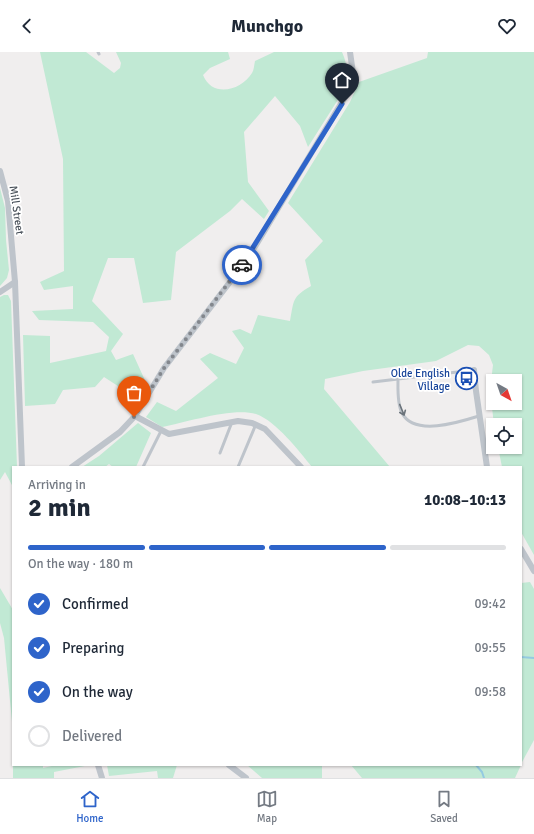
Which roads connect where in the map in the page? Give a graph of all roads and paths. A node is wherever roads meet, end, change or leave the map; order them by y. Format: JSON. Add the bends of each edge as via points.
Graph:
{"nodes":[{"id":1,"x":350,"y":52,"type":"edge"},
{"id":2,"x":0,"y":171,"type":"edge"},
{"id":3,"x":15,"y":282,"type":"junction"},
{"id":4,"x":0,"y":292,"type":"edge"},
{"id":5,"x":474,"y":370,"type":"joint"},
{"id":6,"x":398,"y":379,"type":"junction"},
{"id":7,"x":373,"y":382,"type":"dead end"},
{"id":8,"x":135,"y":416,"type":"junction"},
{"id":9,"x":479,"y":416,"type":"junction"},
{"id":10,"x":232,"y":422,"type":"junction"},
{"id":11,"x":256,"y":424,"type":"junction"},
{"id":12,"x":161,"y":431,"type":"junction"},
{"id":13,"x":220,"y":453,"type":"dead end"},
{"id":14,"x":22,"y":466,"type":"edge"},
{"id":15,"x":73,"y":466,"type":"edge"},
{"id":16,"x":144,"y":466,"type":"edge"},
{"id":17,"x":238,"y":466,"type":"edge"},
{"id":18,"x":300,"y":466,"type":"edge"},
{"id":19,"x":487,"y":466,"type":"edge"},
{"id":20,"x":522,"y":551,"type":"edge"},
{"id":21,"x":534,"y":571,"type":"edge"},
{"id":22,"x":98,"y":766,"type":"edge"},
{"id":23,"x":230,"y":766,"type":"edge"},
{"id":24,"x":102,"y":778,"type":"edge"},
{"id":25,"x":246,"y":778,"type":"edge"}],
"edges":[{"from":1,"to":8,"type":"street","via":[[353,73],[351,84],[329,126],[256,245],[164,368]]},
{"from":2,"to":3,"type":"street","name":"Mill Street","via":[[8,201]]},
{"from":3,"to":4,"type":"street"},
{"from":3,"to":14,"type":"street","name":"Mill Street"},
{"from":5,"to":6,"type":"lane"},
{"from":5,"to":9,"type":"street"},
{"from":6,"to":7,"type":"lane"},
{"from":6,"to":9,"type":"lane","one_way":true,"via":[[401,411],[405,418],[415,424],[441,425]]},
{"from":8,"to":12,"type":"street"},
{"from":8,"to":15,"type":"street","via":[[120,432]]},
{"from":9,"to":19,"type":"street"},
{"from":10,"to":11,"type":"street","via":[[238,420]]},
{"from":10,"to":12,"type":"street","via":[[168,434]]},
{"from":10,"to":13,"type":"lane"},
{"from":11,"to":17,"type":"lane"},
{"from":11,"to":18,"type":"street","via":[[265,428]]},
{"from":12,"to":16,"type":"lane"},
{"from":20,"to":21,"type":"street"},
{"from":22,"to":24,"type":"street"},
{"from":23,"to":25,"type":"street"}]}
